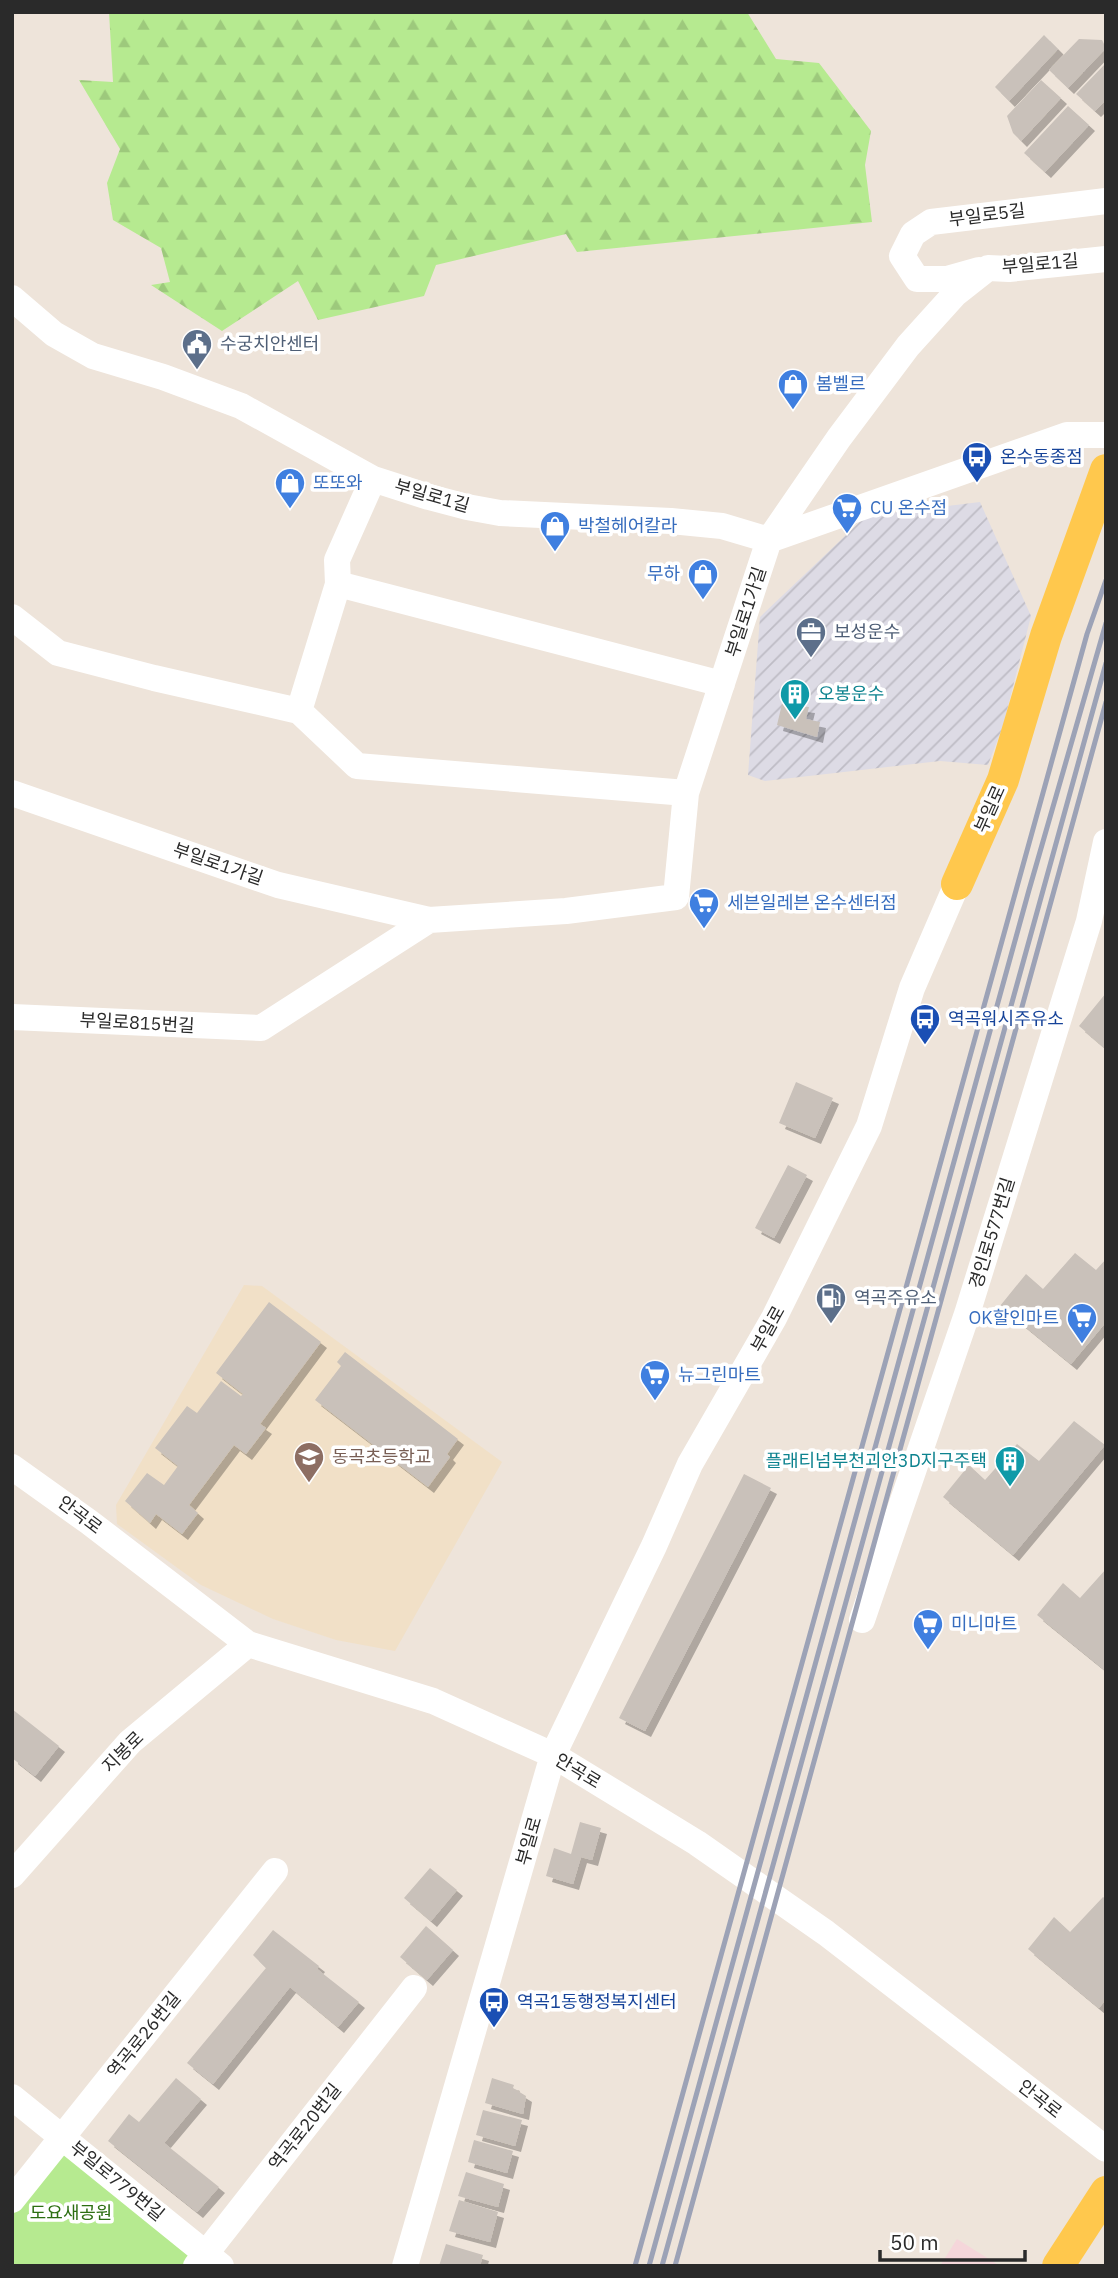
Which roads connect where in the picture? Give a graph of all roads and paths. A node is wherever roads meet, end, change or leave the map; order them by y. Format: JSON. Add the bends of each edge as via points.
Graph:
{"nodes":[{"id":1,"x":1106,"y":201,"type":"edge"},
{"id":2,"x":1106,"y":259,"type":"edge"},
{"id":3,"x":988,"y":268,"type":"junction"},
{"id":4,"x":12,"y":298,"type":"edge"},
{"id":5,"x":1106,"y":435,"type":"edge"},
{"id":6,"x":1106,"y":470,"type":"edge"},
{"id":7,"x":373,"y":479,"type":"junction"},
{"id":8,"x":769,"y":540,"type":"junction"},
{"id":9,"x":338,"y":584,"type":"junction"},
{"id":10,"x":12,"y":617,"type":"edge"},
{"id":11,"x":722,"y":684,"type":"junction"},
{"id":12,"x":299,"y":711,"type":"junction"},
{"id":13,"x":12,"y":793,"type":"edge"},
{"id":14,"x":685,"y":793,"type":"junction"},
{"id":15,"x":1106,"y":842,"type":"edge"},
{"id":16,"x":957,"y":884,"type":"joint"},
{"id":17,"x":429,"y":920,"type":"junction"},
{"id":18,"x":12,"y":1017,"type":"edge"},
{"id":19,"x":261,"y":1028,"type":"joint"},
{"id":20,"x":12,"y":1467,"type":"edge"},
{"id":21,"x":862,"y":1620,"type":"dead end"},
{"id":22,"x":248,"y":1644,"type":"junction"},
{"id":23,"x":554,"y":1755,"type":"junction"},
{"id":24,"x":275,"y":1871,"type":"dead end"},
{"id":25,"x":12,"y":1875,"type":"edge"},
{"id":26,"x":414,"y":1988,"type":"dead end"},
{"id":27,"x":12,"y":2097,"type":"edge"},
{"id":28,"x":63,"y":2137,"type":"junction"},
{"id":29,"x":1106,"y":2149,"type":"edge"},
{"id":30,"x":1106,"y":2192,"type":"edge"},
{"id":31,"x":12,"y":2200,"type":"edge"},
{"id":32,"x":208,"y":2262,"type":"edge"},
{"id":33,"x":405,"y":2266,"type":"edge"},
{"id":34,"x":1058,"y":2266,"type":"edge"}],
"edges":[{"from":1,"to":3,"type":"street","name":"부일로5길","via":[[931,222],[912,234],[902,256],[917,279],[947,279]]},
{"from":2,"to":3,"type":"street","name":"부일로1길"},
{"from":3,"to":8,"type":"street","name":"부일로1길","via":[[955,294],[908,346]]},
{"from":4,"to":7,"type":"street","name":"부일로1길","via":[[54,334],[93,356],[241,406]]},
{"from":5,"to":8,"type":"street","via":[[1067,435]]},
{"from":6,"to":16,"type":"main road","name":"부일로","via":[[1046,636],[1003,780]]},
{"from":7,"to":8,"type":"street","name":"부일로1길","via":[[467,508],[722,526]]},
{"from":7,"to":9,"type":"street","via":[[337,560]]},
{"from":8,"to":11,"type":"street","name":"부일로1가길"},
{"from":9,"to":11,"type":"street"},
{"from":9,"to":12,"type":"street"},
{"from":10,"to":12,"type":"street","via":[[58,653]]},
{"from":11,"to":14,"type":"street","name":"부일로1가길"},
{"from":12,"to":14,"type":"street","via":[[357,766]]},
{"from":13,"to":17,"type":"street","name":"부일로1가길","via":[[278,885]]},
{"from":14,"to":17,"type":"street","name":"부일로1가길","via":[[676,897],[566,911]]},
{"from":15,"to":21,"type":"street","name":"경인로577번길","via":[[1089,921],[975,1288]]},
{"from":16,"to":23,"type":"street","name":"부일로","via":[[912,988],[869,1126],[774,1318],[690,1464]]},
{"from":17,"to":19,"type":"street","name":"부일로1가길"},
{"from":18,"to":19,"type":"street","name":"부일로815번길"},
{"from":20,"to":22,"type":"street","name":"안곡로"},
{"from":22,"to":23,"type":"street","name":"안곡로","via":[[433,1701]]},
{"from":22,"to":25,"type":"street","name":"지봉로","via":[[130,1742]]},
{"from":23,"to":29,"type":"street","name":"안곡로","via":[[697,1843],[826,1933]]},
{"from":23,"to":33,"type":"street","name":"부일로"},
{"from":24,"to":28,"type":"street","name":"역곡로26번길"},
{"from":26,"to":32,"type":"street","name":"역곡로20번길"},
{"from":27,"to":28,"type":"street","name":"부일로779번길"},
{"from":28,"to":31,"type":"street","name":"역곡로26번길"},
{"from":28,"to":32,"type":"street","name":"부일로779번길"},
{"from":30,"to":34,"type":"main road"}]}
